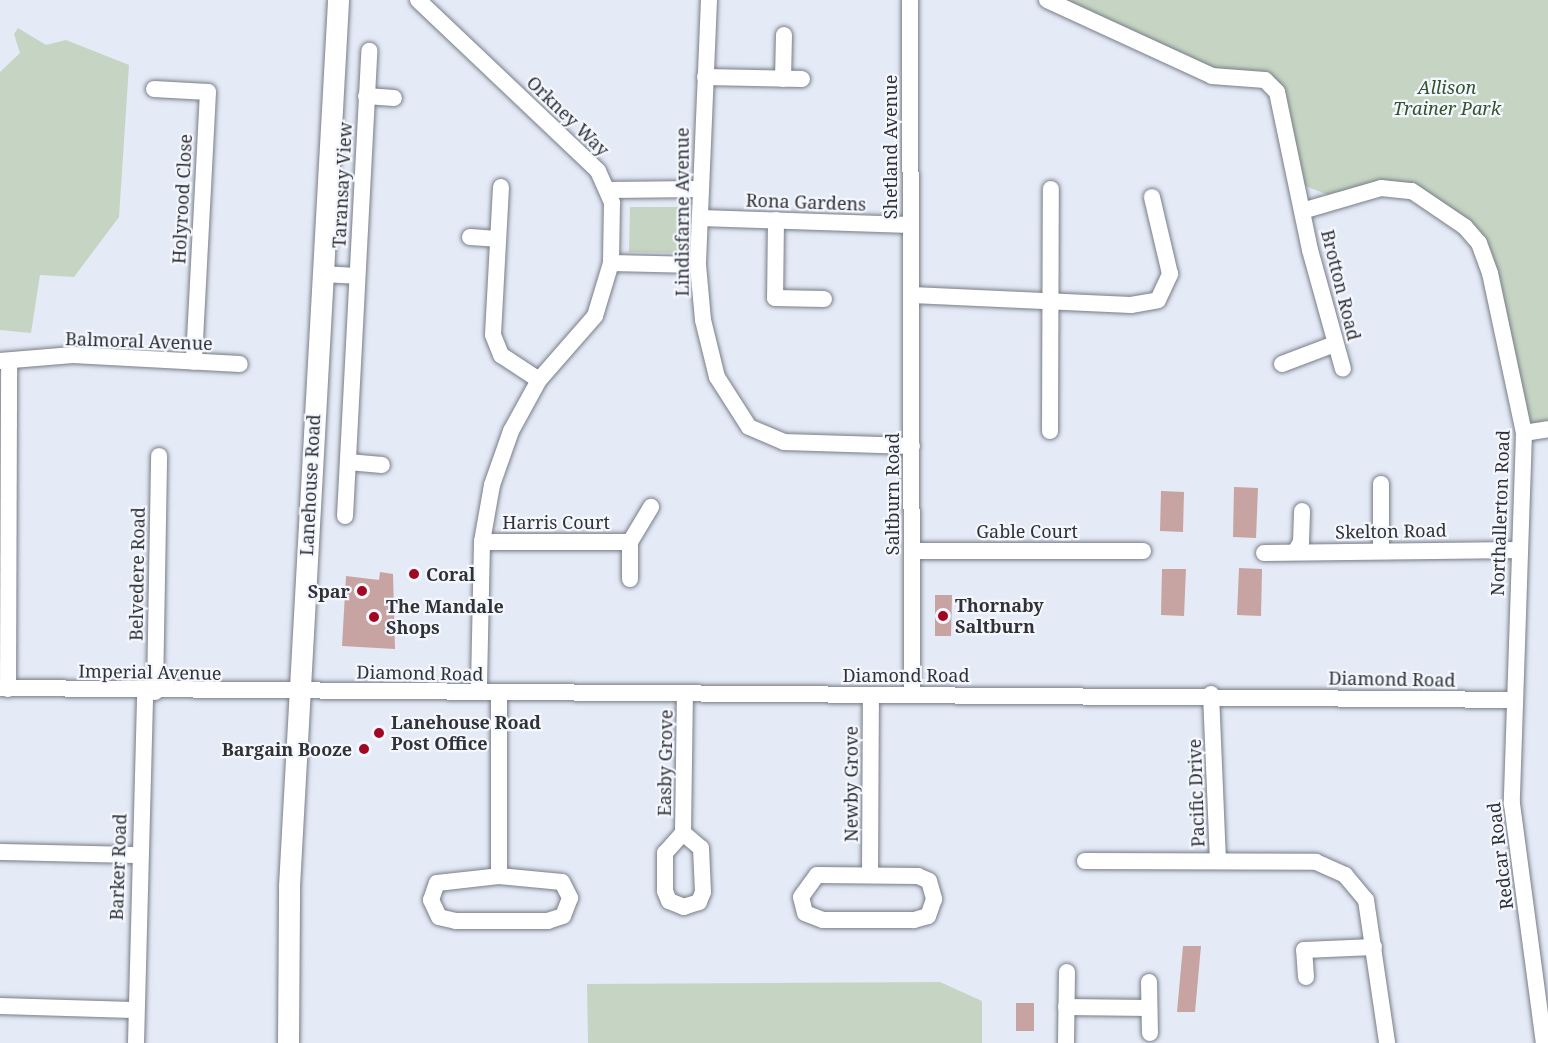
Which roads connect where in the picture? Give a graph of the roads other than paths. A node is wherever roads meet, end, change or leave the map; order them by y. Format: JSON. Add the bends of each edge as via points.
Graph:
{"nodes":[{"id":1,"x":338,"y":0,"type":"edge"},
{"id":2,"x":418,"y":0,"type":"edge"},
{"id":3,"x":709,"y":0,"type":"edge"},
{"id":4,"x":910,"y":0,"type":"edge"},
{"id":5,"x":1047,"y":0,"type":"edge"},
{"id":6,"x":784,"y":35,"type":"dead end"},
{"id":7,"x":369,"y":51,"type":"dead end"},
{"id":8,"x":705,"y":77,"type":"junction"},
{"id":9,"x":783,"y":79,"type":"junction"},
{"id":10,"x":802,"y":79,"type":"dead end"},
{"id":11,"x":154,"y":89,"type":"dead end"},
{"id":12,"x":366,"y":96,"type":"junction"},
{"id":13,"x":394,"y":98,"type":"dead end"},
{"id":14,"x":501,"y":187,"type":"dead end"},
{"id":15,"x":700,"y":189,"type":"junction"},
{"id":16,"x":1051,"y":189,"type":"dead end"},
{"id":17,"x":609,"y":190,"type":"junction"},
{"id":18,"x":1152,"y":196,"type":"dead end"},
{"id":19,"x":1302,"y":211,"type":"junction"},
{"id":20,"x":700,"y":218,"type":"junction"},
{"id":21,"x":776,"y":220,"type":"junction"},
{"id":22,"x":910,"y":225,"type":"junction"},
{"id":23,"x":470,"y":237,"type":"dead end"},
{"id":24,"x":497,"y":239,"type":"junction"},
{"id":25,"x":611,"y":263,"type":"junction"},
{"id":26,"x":698,"y":265,"type":"junction"},
{"id":27,"x":321,"y":274,"type":"junction"},
{"id":28,"x":357,"y":276,"type":"junction"},
{"id":29,"x":912,"y":295,"type":"junction"},
{"id":30,"x":824,"y":299,"type":"dead end"},
{"id":31,"x":1049,"y":299,"type":"junction"},
{"id":32,"x":1335,"y":344,"type":"junction"},
{"id":33,"x":5,"y":361,"type":"edge"},
{"id":34,"x":194,"y":362,"type":"junction"},
{"id":35,"x":240,"y":364,"type":"dead end"},
{"id":36,"x":1282,"y":364,"type":"dead end"},
{"id":37,"x":1343,"y":369,"type":"dead end"},
{"id":38,"x":539,"y":380,"type":"junction"},
{"id":39,"x":1548,"y":429,"type":"edge"},
{"id":40,"x":1050,"y":431,"type":"dead end"},
{"id":41,"x":1524,"y":432,"type":"junction"},
{"id":42,"x":912,"y":447,"type":"junction"},
{"id":43,"x":159,"y":456,"type":"dead end"},
{"id":44,"x":348,"y":462,"type":"junction"},
{"id":45,"x":382,"y":465,"type":"dead end"},
{"id":46,"x":1381,"y":484,"type":"dead end"},
{"id":47,"x":651,"y":507,"type":"dead end"},
{"id":48,"x":1302,"y":511,"type":"dead end"},
{"id":49,"x":345,"y":516,"type":"dead end"},
{"id":50,"x":482,"y":542,"type":"junction"},
{"id":51,"x":630,"y":542,"type":"junction"},
{"id":52,"x":1519,"y":550,"type":"junction"},
{"id":53,"x":912,"y":551,"type":"junction"},
{"id":54,"x":1143,"y":551,"type":"dead end"},
{"id":55,"x":1381,"y":551,"type":"junction"},
{"id":56,"x":1295,"y":552,"type":"junction"},
{"id":57,"x":1264,"y":553,"type":"dead end"},
{"id":58,"x":630,"y":579,"type":"dead end"},
{"id":59,"x":4,"y":588,"type":"edge"},
{"id":60,"x":4,"y":689,"type":"edge"},
{"id":61,"x":479,"y":691,"type":"junction"},
{"id":62,"x":150,"y":692,"type":"junction"},
{"id":63,"x":299,"y":693,"type":"junction"},
{"id":64,"x":685,"y":693,"type":"junction"},
{"id":65,"x":499,"y":694,"type":"junction"},
{"id":66,"x":912,"y":694,"type":"junction"},
{"id":67,"x":1211,"y":694,"type":"junction"},
{"id":68,"x":871,"y":695,"type":"junction"},
{"id":69,"x":1513,"y":700,"type":"junction"},
{"id":70,"x":683,"y":833,"type":"dead end"},
{"id":71,"x":0,"y":852,"type":"edge"},
{"id":72,"x":137,"y":855,"type":"junction"},
{"id":73,"x":1218,"y":860,"type":"junction"},
{"id":74,"x":1085,"y":861,"type":"dead end"},
{"id":75,"x":870,"y":874,"type":"junction"},
{"id":76,"x":499,"y":876,"type":"junction"},
{"id":77,"x":1374,"y":948,"type":"junction"},
{"id":78,"x":1067,"y":972,"type":"dead end"},
{"id":79,"x":1306,"y":977,"type":"dead end"},
{"id":80,"x":1149,"y":982,"type":"dead end"},
{"id":81,"x":0,"y":1006,"type":"edge"},
{"id":82,"x":1066,"y":1007,"type":"junction"},
{"id":83,"x":1149,"y":1008,"type":"junction"},
{"id":84,"x":133,"y":1010,"type":"junction"},
{"id":85,"x":1150,"y":1033,"type":"dead end"},
{"id":86,"x":136,"y":1043,"type":"edge"},
{"id":87,"x":288,"y":1043,"type":"edge"},
{"id":88,"x":1066,"y":1043,"type":"edge"},
{"id":89,"x":1387,"y":1043,"type":"edge"},
{"id":90,"x":1544,"y":1043,"type":"edge"}],
"edges":[{"from":1,"to":27,"type":"street","name":"Lanehouse Road"},
{"from":2,"to":17,"type":"street","name":"Orkney Way","via":[[598,171]]},
{"from":3,"to":8,"type":"street","name":"Lindisfarne Avenue"},
{"from":4,"to":22,"type":"street","name":"Shetland Avenue"},
{"from":5,"to":19,"type":"street","name":"Brotton Road","via":[[1212,76],[1265,80],[1277,92]]},
{"from":6,"to":9,"type":"street"},
{"from":7,"to":12,"type":"street","name":"Taransay View"},
{"from":8,"to":9,"type":"street"},
{"from":8,"to":15,"type":"street","name":"Lindisfarne Avenue"},
{"from":9,"to":10,"type":"street"},
{"from":11,"to":34,"type":"street","name":"Holyrood Close","via":[[208,92]]},
{"from":12,"to":13,"type":"street"},
{"from":12,"to":28,"type":"street","name":"Taransay View"},
{"from":14,"to":24,"type":"street"},
{"from":15,"to":17,"type":"street"},
{"from":15,"to":20,"type":"street","name":"Lindisfarne Avenue"},
{"from":16,"to":31,"type":"street"},
{"from":17,"to":25,"type":"street"},
{"from":18,"to":31,"type":"street","via":[[1170,274],[1158,300],[1131,305]]},
{"from":19,"to":32,"type":"street","name":"Brotton Road"},
{"from":19,"to":41,"type":"street","name":"Northallerton Road","via":[[1381,188],[1412,191],[1465,227],[1479,243],[1490,273]]},
{"from":20,"to":21,"type":"street","name":"Rona Gardens"},
{"from":20,"to":26,"type":"street","name":"Lindisfarne Avenue"},
{"from":21,"to":22,"type":"street","name":"Rona Gardens"},
{"from":21,"to":30,"type":"street","via":[[775,298]]},
{"from":22,"to":29,"type":"street","name":"Shetland Avenue"},
{"from":23,"to":24,"type":"street"},
{"from":24,"to":38,"type":"street","via":[[493,335],[501,355]]},
{"from":25,"to":26,"type":"street"},
{"from":25,"to":38,"type":"street","via":[[595,316]]},
{"from":26,"to":42,"type":"street","name":"Lindisfarne Avenue","via":[[703,320],[717,378],[748,426],[784,442]]},
{"from":27,"to":28,"type":"street"},
{"from":27,"to":63,"type":"street","name":"Lanehouse Road"},
{"from":28,"to":44,"type":"street","name":"Taransay View"},
{"from":29,"to":31,"type":"street"},
{"from":29,"to":42,"type":"street","name":"Saltburn Road"},
{"from":31,"to":40,"type":"street"},
{"from":32,"to":36,"type":"street"},
{"from":32,"to":37,"type":"street","name":"Brotton Road"},
{"from":33,"to":34,"type":"street","name":"Balmoral Avenue","via":[[73,355]]},
{"from":33,"to":59,"type":"street"},
{"from":34,"to":35,"type":"street","name":"Balmoral Avenue"},
{"from":38,"to":50,"type":"street","via":[[511,431],[492,485]]},
{"from":39,"to":41,"type":"street"},
{"from":41,"to":52,"type":"street","name":"Northallerton Road"},
{"from":42,"to":53,"type":"street","name":"Saltburn Road"},
{"from":43,"to":62,"type":"street","name":"Belvedere Road"},
{"from":44,"to":45,"type":"street"},
{"from":44,"to":49,"type":"street","name":"Taransay View"},
{"from":46,"to":55,"type":"street"},
{"from":47,"to":51,"type":"street","name":"Harris Court"},
{"from":48,"to":56,"type":"street","via":[[1301,542]]},
{"from":50,"to":51,"type":"street","name":"Harris Court"},
{"from":50,"to":61,"type":"street"},
{"from":51,"to":58,"type":"street","name":"Harris Court"},
{"from":52,"to":55,"type":"street","name":"Skelton Road"},
{"from":52,"to":69,"type":"street","name":"Northallerton Road"},
{"from":53,"to":54,"type":"street","name":"Gable Court"},
{"from":53,"to":66,"type":"street","name":"Saltburn Road"},
{"from":55,"to":56,"type":"street","name":"Skelton Road"},
{"from":56,"to":57,"type":"street","name":"Skelton Road"},
{"from":59,"to":60,"type":"street"},
{"from":60,"to":62,"type":"street","name":"Imperial Avenue"},
{"from":61,"to":63,"type":"street","name":"Diamond Road"},
{"from":61,"to":65,"type":"street","name":"Diamond Road"},
{"from":62,"to":63,"type":"street","name":"Imperial Avenue"},
{"from":62,"to":72,"type":"street","name":"Barker Road"},
{"from":63,"to":87,"type":"street","name":"Lanehouse Road","via":[[286,954]]},
{"from":64,"to":65,"type":"street","name":"Diamond Road"},
{"from":64,"to":68,"type":"street","name":"Diamond Road"},
{"from":64,"to":70,"type":"street","name":"Easby Grove"},
{"from":65,"to":76,"type":"street"},
{"from":66,"to":67,"type":"street","name":"Diamond Road"},
{"from":66,"to":68,"type":"street","name":"Diamond Road"},
{"from":67,"to":69,"type":"street","name":"Diamond Road"},
{"from":67,"to":73,"type":"street","name":"Pacific Drive"},
{"from":68,"to":75,"type":"street","name":"Newby Grove"},
{"from":69,"to":90,"type":"street","name":"Redcar Road","via":[[1512,804]]},
{"from":71,"to":72,"type":"street"},
{"from":72,"to":84,"type":"street","name":"Barker Road"},
{"from":73,"to":74,"type":"street"},
{"from":73,"to":77,"type":"street","name":"Pacific Drive","via":[[1316,862],[1345,875],[1366,900]]},
{"from":75,"to":75,"type":"street","via":[[929,881],[934,899],[928,916],[823,920],[805,913],[801,897],[817,875]]},
{"from":76,"to":76,"type":"street","via":[[562,882],[570,898],[563,916],[548,921],[439,917],[431,900],[437,883]]},
{"from":77,"to":79,"type":"street","via":[[1304,950]]},
{"from":77,"to":89,"type":"street","name":"Pacific Drive"},
{"from":78,"to":82,"type":"street"},
{"from":80,"to":83,"type":"street"},
{"from":81,"to":84,"type":"street"},
{"from":82,"to":83,"type":"street"},
{"from":82,"to":88,"type":"street"},
{"from":83,"to":85,"type":"street"},
{"from":84,"to":86,"type":"street","name":"Barker Road"}]}
